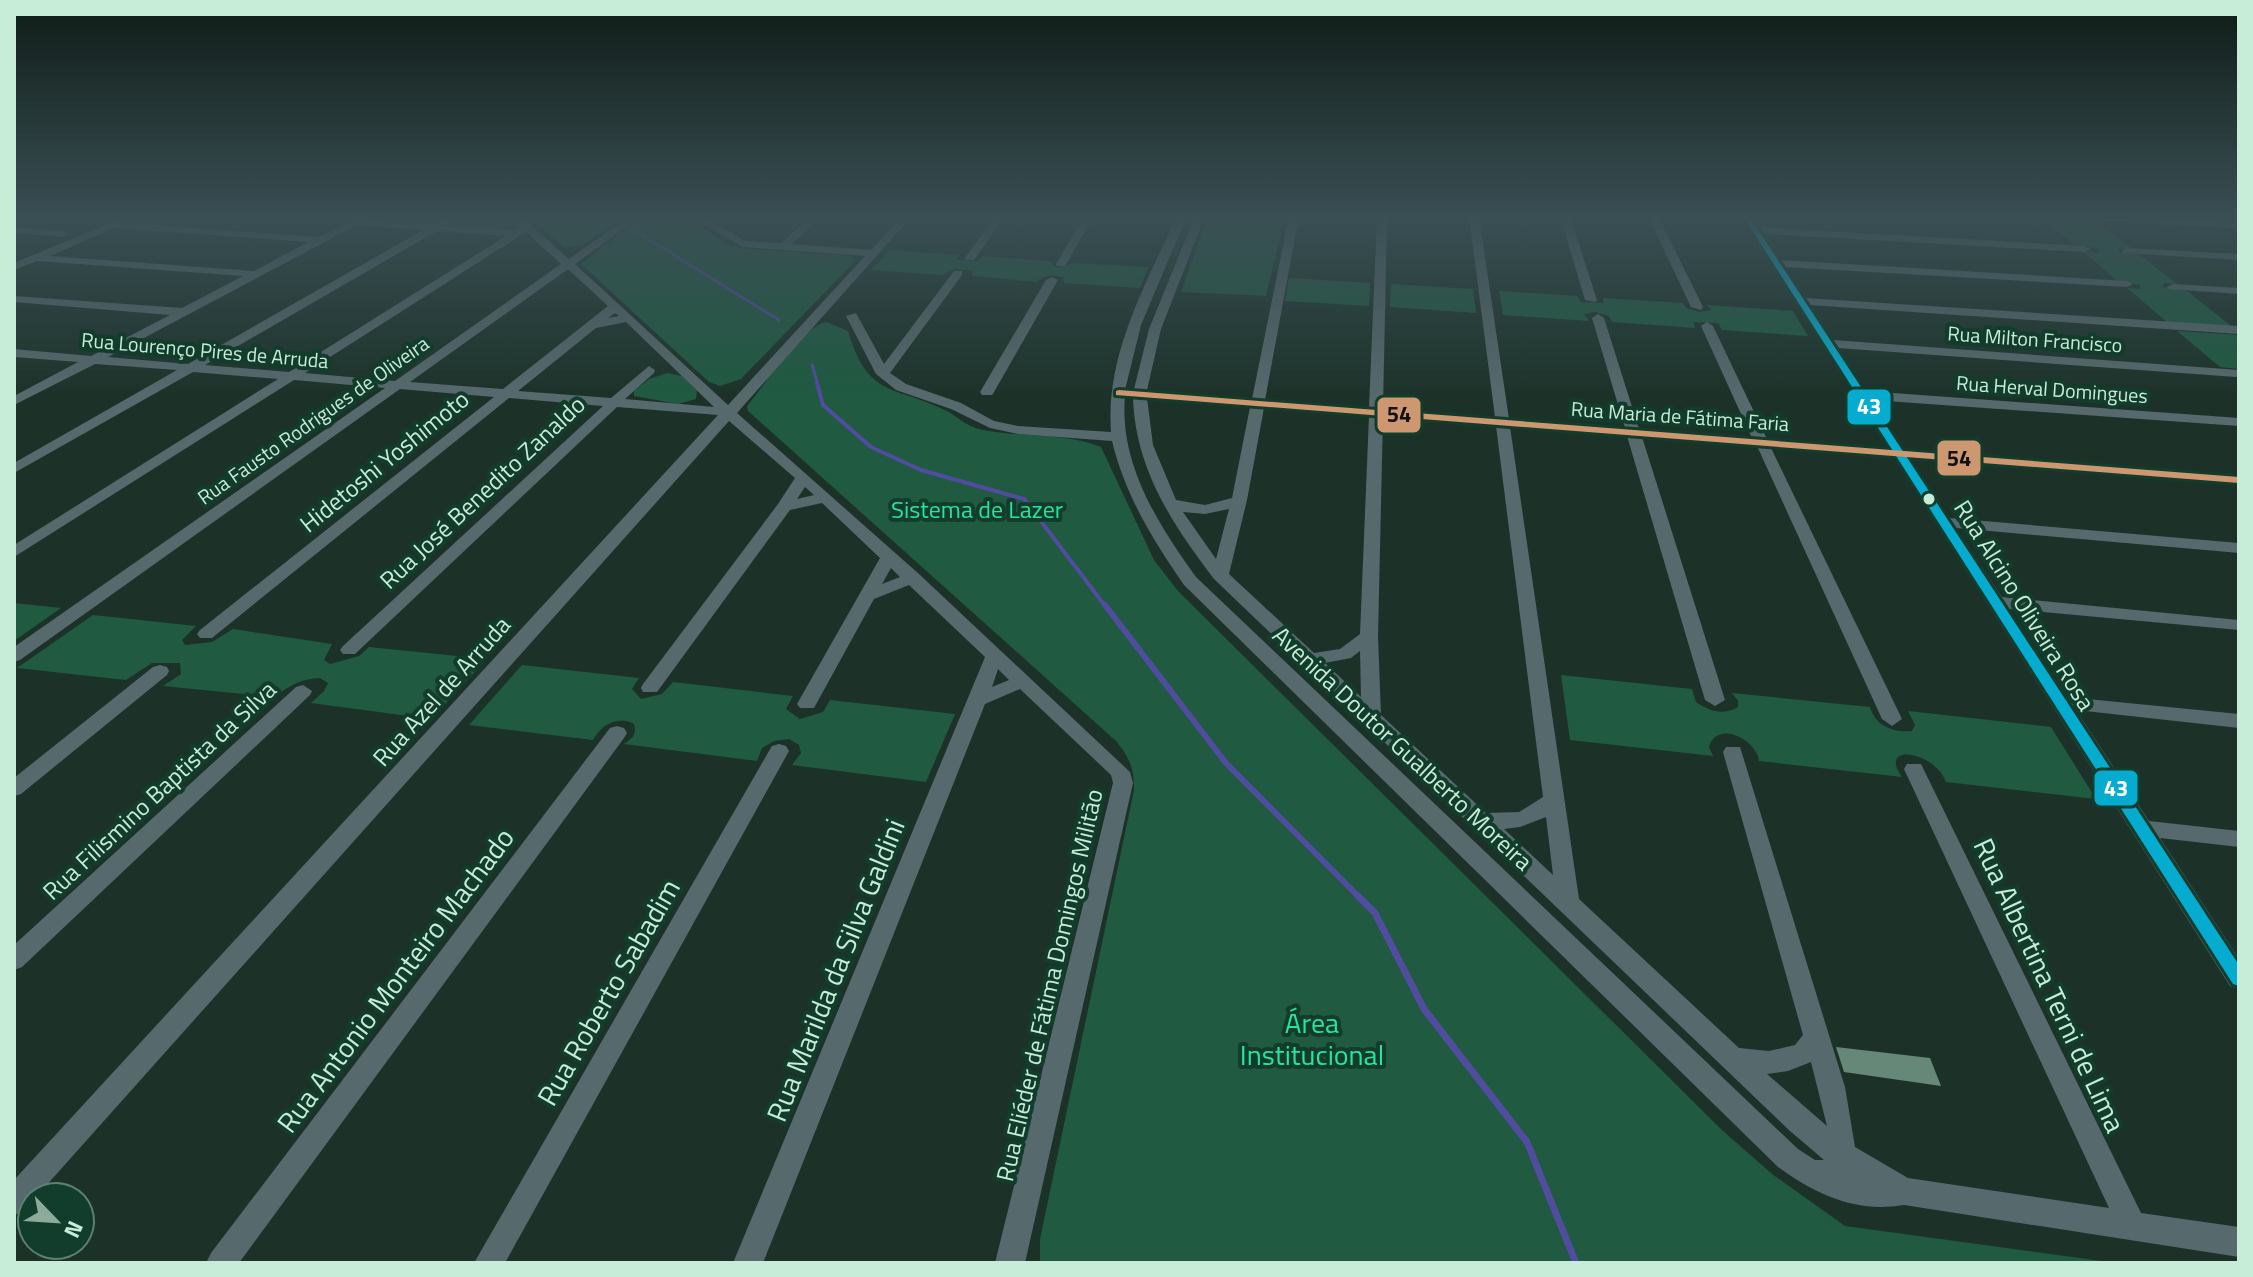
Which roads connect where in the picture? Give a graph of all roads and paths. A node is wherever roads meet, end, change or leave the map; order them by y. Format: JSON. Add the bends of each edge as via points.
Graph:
{"nodes":[{"id":1,"x":253,"y":276,"type":"edge"},
{"id":2,"x":352,"y":276,"type":"edge"},
{"id":3,"x":450,"y":276,"type":"edge"},
{"id":4,"x":552,"y":276,"type":"edge"},
{"id":5,"x":581,"y":276,"type":"edge"},
{"id":6,"x":852,"y":276,"type":"edge"},
{"id":7,"x":956,"y":276,"type":"edge"},
{"id":8,"x":1158,"y":276,"type":"edge"},
{"id":9,"x":1177,"y":276,"type":"edge"},
{"id":10,"x":1282,"y":276,"type":"edge"},
{"id":11,"x":1380,"y":276,"type":"edge"},
{"id":12,"x":1482,"y":276,"type":"edge"},
{"id":13,"x":1583,"y":276,"type":"edge"},
{"id":14,"x":1682,"y":276,"type":"edge"},
{"id":15,"x":1785,"y":276,"type":"edge"},
{"id":16,"x":1987,"y":276,"type":"edge"},
{"id":17,"x":1052,"y":280,"type":"dead end"},
{"id":18,"x":2127,"y":284,"type":"dead end"},
{"id":19,"x":2173,"y":287,"type":"dead end"},
{"id":20,"x":2239,"y":291,"type":"edge"},
{"id":21,"x":831,"y":298,"type":"junction"},
{"id":22,"x":14,"y":299,"type":"edge"},
{"id":23,"x":1591,"y":300,"type":"dead end"},
{"id":24,"x":1801,"y":301,"type":"junction"},
{"id":25,"x":1697,"y":307,"type":"dead end"},
{"id":26,"x":182,"y":312,"type":"junction"},
{"id":27,"x":622,"y":312,"type":"junction"},
{"id":28,"x":816,"y":315,"type":"junction"},
{"id":29,"x":852,"y":316,"type":"junction"},
{"id":30,"x":1598,"y":318,"type":"dead end"},
{"id":31,"x":1707,"y":326,"type":"dead end"},
{"id":32,"x":2239,"y":330,"type":"edge"},
{"id":33,"x":908,"y":341,"type":"junction"},
{"id":34,"x":1830,"y":344,"type":"junction"},
{"id":35,"x":14,"y":353,"type":"edge"},
{"id":36,"x":897,"y":355,"type":"junction"},
{"id":37,"x":874,"y":356,"type":"junction"},
{"id":38,"x":673,"y":358,"type":"junction"},
{"id":39,"x":91,"y":360,"type":"junction"},
{"id":40,"x":192,"y":368,"type":"junction"},
{"id":41,"x":2236,"y":373,"type":"dead end"},
{"id":42,"x":883,"y":374,"type":"junction"},
{"id":43,"x":289,"y":378,"type":"junction"},
{"id":44,"x":752,"y":384,"type":"junction"},
{"id":45,"x":396,"y":386,"type":"junction"},
{"id":46,"x":987,"y":392,"type":"junction"},
{"id":47,"x":1119,"y":393,"type":"junction"},
{"id":48,"x":710,"y":394,"type":"junction"},
{"id":49,"x":1140,"y":394,"type":"junction"},
{"id":50,"x":505,"y":395,"type":"junction"},
{"id":51,"x":1863,"y":395,"type":"junction"},
{"id":52,"x":14,"y":401,"type":"edge"},
{"id":53,"x":1258,"y":402,"type":"junction"},
{"id":54,"x":613,"y":403,"type":"junction"},
{"id":55,"x":956,"y":406,"type":"junction"},
{"id":56,"x":1377,"y":411,"type":"junction"},
{"id":57,"x":727,"y":412,"type":"junction"},
{"id":58,"x":974,"y":414,"type":"junction"},
{"id":59,"x":1501,"y":422,"type":"junction"},
{"id":60,"x":2239,"y":422,"type":"edge"},
{"id":61,"x":751,"y":432,"type":"junction"},
{"id":62,"x":1633,"y":432,"type":"junction"},
{"id":63,"x":1118,"y":437,"type":"junction"},
{"id":64,"x":702,"y":440,"type":"junction"},
{"id":65,"x":1761,"y":442,"type":"junction"},
{"id":66,"x":1899,"y":453,"type":"junction"},
{"id":67,"x":14,"y":469,"type":"edge"},
{"id":68,"x":803,"y":477,"type":"junction"},
{"id":69,"x":2239,"y":480,"type":"edge"},
{"id":70,"x":824,"y":498,"type":"junction"},
{"id":71,"x":1239,"y":500,"type":"junction"},
{"id":72,"x":1170,"y":503,"type":"junction"},
{"id":73,"x":785,"y":506,"type":"junction"},
{"id":74,"x":1209,"y":510,"type":"junction"},
{"id":75,"x":1944,"y":522,"type":"junction"},
{"id":76,"x":1234,"y":523,"type":"junction"},
{"id":77,"x":2239,"y":548,"type":"edge"},
{"id":78,"x":14,"y":552,"type":"edge"},
{"id":79,"x":889,"y":556,"type":"junction"},
{"id":80,"x":1220,"y":575,"type":"junction"},
{"id":81,"x":913,"y":578,"type":"junction"},
{"id":82,"x":867,"y":596,"type":"junction"},
{"id":83,"x":1995,"y":602,"type":"junction"},
{"id":84,"x":2239,"y":625,"type":"edge"},
{"id":85,"x":206,"y":634,"type":"dead end"},
{"id":86,"x":1369,"y":636,"type":"junction"},
{"id":87,"x":349,"y":650,"type":"dead end"},
{"id":88,"x":995,"y":654,"type":"junction"},
{"id":89,"x":14,"y":656,"type":"edge"},
{"id":90,"x":1309,"y":660,"type":"junction"},
{"id":91,"x":160,"y":671,"type":"dead end"},
{"id":92,"x":1023,"y":681,"type":"junction"},
{"id":93,"x":650,"y":688,"type":"dead end"},
{"id":94,"x":303,"y":691,"type":"dead end"},
{"id":95,"x":977,"y":700,"type":"junction"},
{"id":96,"x":1715,"y":700,"type":"dead end"},
{"id":97,"x":2058,"y":702,"type":"junction"},
{"id":98,"x":807,"y":704,"type":"dead end"},
{"id":99,"x":1371,"y":719,"type":"junction"},
{"id":100,"x":1892,"y":719,"type":"dead end"},
{"id":101,"x":2239,"y":721,"type":"edge"},
{"id":102,"x":617,"y":733,"type":"dead end"},
{"id":103,"x":779,"y":751,"type":"dead end"},
{"id":104,"x":1733,"y":752,"type":"dead end"},
{"id":105,"x":1914,"y":769,"type":"dead end"},
{"id":106,"x":14,"y":789,"type":"edge"},
{"id":107,"x":1554,"y":799,"type":"junction"},
{"id":108,"x":1480,"y":820,"type":"junction"},
{"id":109,"x":2140,"y":828,"type":"junction"},
{"id":110,"x":2239,"y":839,"type":"edge"},
{"id":111,"x":1568,"y":900,"type":"junction"},
{"id":112,"x":14,"y":960,"type":"edge"},
{"id":113,"x":2238,"y":977,"type":"edge"},
{"id":114,"x":1816,"y":1037,"type":"junction"},
{"id":115,"x":1733,"y":1058,"type":"junction"},
{"id":116,"x":1843,"y":1155,"type":"junction"},
{"id":117,"x":1810,"y":1174,"type":"junction"},
{"id":118,"x":1873,"y":1185,"type":"junction"},
{"id":119,"x":14,"y":1201,"type":"edge"},
{"id":120,"x":2132,"y":1226,"type":"junction"},
{"id":121,"x":2239,"y":1242,"type":"edge"},
{"id":122,"x":221,"y":1263,"type":"edge"},
{"id":123,"x":489,"y":1263,"type":"edge"},
{"id":124,"x":748,"y":1263,"type":"edge"},
{"id":125,"x":1010,"y":1263,"type":"edge"}],
"edges":[{"from":1,"to":26,"type":"street"},
{"from":2,"to":40,"type":"street"},
{"from":3,"to":43,"type":"street"},
{"from":4,"to":45,"type":"street","name":"Rua Fausto Rodrigues de Oliveira"},
{"from":5,"to":27,"type":"street","name":"Rua Eliéder de Fátima Domingos Militão"},
{"from":6,"to":21,"type":"street","name":"Rua Azel de Arruda"},
{"from":7,"to":33,"type":"street"},
{"from":8,"to":47,"type":"street","name":"Avenida Doutor Gualberto Moreira","via":[[1123,362]]},
{"from":9,"to":49,"type":"street","name":"Avenida Doutor Gualberto Moreira","via":[[1146,359]]},
{"from":10,"to":53,"type":"street"},
{"from":11,"to":56,"type":"street"},
{"from":12,"to":59,"type":"street"},
{"from":13,"to":23,"type":"street"},
{"from":14,"to":25,"type":"street"},
{"from":15,"to":24,"type":"street","name":"Rua Alcino Oliveira Rosa"},
{"from":16,"to":18,"type":"street"},
{"from":17,"to":46,"type":"street"},
{"from":19,"to":20,"type":"street"},
{"from":21,"to":28,"type":"street","name":"Rua Azel de Arruda"},
{"from":21,"to":29,"type":"street"},
{"from":22,"to":26,"type":"street"},
{"from":24,"to":32,"type":"street"},
{"from":24,"to":34,"type":"street","name":"Rua Alcino Oliveira Rosa"},
{"from":26,"to":39,"type":"street"},
{"from":27,"to":38,"type":"street","name":"Rua Eliéder de Fátima Domingos Militão"},
{"from":27,"to":50,"type":"street","name":"Hidetoshi Yoshimoto","via":[[592,325]]},
{"from":28,"to":29,"type":"street"},
{"from":28,"to":44,"type":"street","name":"Rua Azel de Arruda"},
{"from":29,"to":37,"type":"street"},
{"from":30,"to":62,"type":"street"},
{"from":31,"to":65,"type":"street"},
{"from":33,"to":36,"type":"street"},
{"from":33,"to":37,"type":"street"},
{"from":34,"to":41,"type":"street","name":"Rua Milton Francisco"},
{"from":34,"to":51,"type":"street","name":"Rua Alcino Oliveira Rosa"},
{"from":35,"to":39,"type":"street","name":"Rua Lourenço Pires de Arruda"},
{"from":36,"to":37,"type":"street"},
{"from":36,"to":42,"type":"street"},
{"from":37,"to":42,"type":"street"},
{"from":38,"to":48,"type":"street","name":"Rua Eliéder de Fátima Domingos Militão"},
{"from":38,"to":54,"type":"street","name":"Rua José Benedito Zanaldo","via":[[649,370]]},
{"from":39,"to":40,"type":"street","name":"Rua Lourenço Pires de Arruda"},
{"from":39,"to":52,"type":"street"},
{"from":40,"to":43,"type":"street","name":"Rua Lourenço Pires de Arruda"},
{"from":40,"to":67,"type":"street"},
{"from":42,"to":55,"type":"street","via":[[901,387]]},
{"from":43,"to":45,"type":"street","name":"Rua Lourenço Pires de Arruda"},
{"from":43,"to":78,"type":"street"},
{"from":44,"to":48,"type":"street"},
{"from":44,"to":57,"type":"street","name":"Rua Azel de Arruda"},
{"from":45,"to":50,"type":"street","name":"Rua Lourenço Pires de Arruda"},
{"from":45,"to":89,"type":"street","name":"Rua Fausto Rodrigues de Oliveira"},
{"from":46,"to":55,"type":"street"},
{"from":46,"to":58,"type":"street"},
{"from":47,"to":49,"type":"street","name":"Rua Maria de Fátima Faria"},
{"from":47,"to":63,"type":"street","name":"Avenida Doutor Gualberto Moreira"},
{"from":48,"to":57,"type":"street","name":"Rua Eliéder de Fátima Domingos Militão"},
{"from":49,"to":53,"type":"street","name":"Rua Maria de Fátima Faria"},
{"from":49,"to":72,"type":"street","name":"Avenida Doutor Gualberto Moreira","via":[[1145,448]]},
{"from":50,"to":54,"type":"street","name":"Rua Lourenço Pires de Arruda"},
{"from":50,"to":85,"type":"street","name":"Hidetoshi Yoshimoto"},
{"from":51,"to":60,"type":"street","name":"Rua Herval Domingues"},
{"from":51,"to":66,"type":"street","name":"Rua Alcino Oliveira Rosa"},
{"from":53,"to":56,"type":"street","name":"Rua Maria de Fátima Faria"},
{"from":53,"to":71,"type":"street"},
{"from":54,"to":57,"type":"street","name":"Rua Lourenço Pires de Arruda"},
{"from":54,"to":87,"type":"street","name":"Rua José Benedito Zanaldo"},
{"from":55,"to":58,"type":"street"},
{"from":56,"to":59,"type":"street","name":"Rua Maria de Fátima Faria"},
{"from":56,"to":86,"type":"street"},
{"from":57,"to":61,"type":"street","name":"Rua Eliéder de Fátima Domingos Militão"},
{"from":57,"to":64,"type":"street","name":"Rua Azel de Arruda"},
{"from":58,"to":63,"type":"street","via":[[1018,430]]},
{"from":59,"to":62,"type":"street","name":"Rua Maria de Fátima Faria"},
{"from":59,"to":107,"type":"street"},
{"from":61,"to":64,"type":"street"},
{"from":61,"to":68,"type":"street","name":"Rua Eliéder de Fátima Domingos Militão"},
{"from":62,"to":65,"type":"street","name":"Rua Maria de Fátima Faria"},
{"from":62,"to":96,"type":"street"},
{"from":63,"to":117,"type":"street","name":"Avenida Doutor Gualberto Moreira","via":[[1132,484],[1158,536],[1190,581],[1758,1130]]},
{"from":64,"to":119,"type":"street","name":"Rua Azel de Arruda"},
{"from":65,"to":66,"type":"street","name":"Rua Maria de Fátima Faria"},
{"from":65,"to":100,"type":"street"},
{"from":66,"to":69,"type":"street","name":"Rua Maria de Fátima Faria"},
{"from":66,"to":75,"type":"street","name":"Rua Alcino Oliveira Rosa"},
{"from":68,"to":70,"type":"street","name":"Rua Eliéder de Fátima Domingos Militão"},
{"from":68,"to":73,"type":"street"},
{"from":70,"to":73,"type":"street"},
{"from":70,"to":79,"type":"street","name":"Rua Eliéder de Fátima Domingos Militão"},
{"from":71,"to":74,"type":"street"},
{"from":71,"to":76,"type":"street"},
{"from":72,"to":74,"type":"street"},
{"from":72,"to":80,"type":"street","name":"Avenida Doutor Gualberto Moreira"},
{"from":73,"to":93,"type":"street"},
{"from":74,"to":76,"type":"street","via":[[1209,521]]},
{"from":75,"to":77,"type":"street"},
{"from":75,"to":83,"type":"street","name":"Rua Alcino Oliveira Rosa"},
{"from":76,"to":80,"type":"street"},
{"from":79,"to":81,"type":"street","name":"Rua Eliéder de Fátima Domingos Militão"},
{"from":79,"to":82,"type":"street"},
{"from":80,"to":90,"type":"street","name":"Avenida Doutor Gualberto Moreira"},
{"from":81,"to":82,"type":"street"},
{"from":81,"to":88,"type":"street","name":"Rua Eliéder de Fátima Domingos Militão"},
{"from":82,"to":98,"type":"street"},
{"from":83,"to":84,"type":"street"},
{"from":83,"to":97,"type":"street","name":"Rua Alcino Oliveira Rosa"},
{"from":86,"to":90,"type":"street","via":[[1345,654]]},
{"from":86,"to":99,"type":"street"},
{"from":88,"to":92,"type":"street","name":"Rua Eliéder de Fátima Domingos Militão"},
{"from":88,"to":95,"type":"street","name":"Rua Marilda da Silva Galdini"},
{"from":90,"to":99,"type":"street","name":"Avenida Doutor Gualberto Moreira"},
{"from":91,"to":106,"type":"street"},
{"from":92,"to":95,"type":"street"},
{"from":92,"to":125,"type":"street","name":"Rua Eliéder de Fátima Domingos Militão","via":[[1120,772],[1123,783]]},
{"from":94,"to":112,"type":"street","name":"Rua Filismino Baptista da Silva"},
{"from":95,"to":124,"type":"street","name":"Rua Marilda da Silva Galdini"},
{"from":97,"to":101,"type":"street"},
{"from":97,"to":109,"type":"street","name":"Rua Alcino Oliveira Rosa"},
{"from":99,"to":108,"type":"street","name":"Avenida Doutor Gualberto Moreira"},
{"from":102,"to":122,"type":"street","name":"Rua Antonio Monteiro Machado"},
{"from":103,"to":123,"type":"street","name":"Rua Roberto Sabadim"},
{"from":104,"to":114,"type":"street"},
{"from":105,"to":120,"type":"street","name":"Rua Albertina Terni de Lima"},
{"from":107,"to":108,"type":"street","via":[[1523,819]]},
{"from":107,"to":111,"type":"street"},
{"from":108,"to":111,"type":"street","name":"Avenida Doutor Gualberto Moreira"},
{"from":109,"to":110,"type":"street"},
{"from":109,"to":113,"type":"street","name":"Rua Alcino Oliveira Rosa"},
{"from":111,"to":115,"type":"street","name":"Avenida Doutor Gualberto Moreira"},
{"from":114,"to":115,"type":"street","via":[[1804,1052],[1788,1059]]},
{"from":114,"to":116,"type":"street"},
{"from":115,"to":116,"type":"street","name":"Avenida Doutor Gualberto Moreira"},
{"from":116,"to":117,"type":"street","via":[[1832,1173]]},
{"from":116,"to":118,"type":"street","name":"Avenida Doutor Gualberto Moreira"},
{"from":117,"to":118,"type":"street","name":"Avenida Doutor Gualberto Moreira","via":[[1836,1189]]},
{"from":118,"to":120,"type":"street","name":"Avenida Doutor Gualberto Moreira"},
{"from":120,"to":121,"type":"street","name":"Avenida Doutor Gualberto Moreira"}]}
